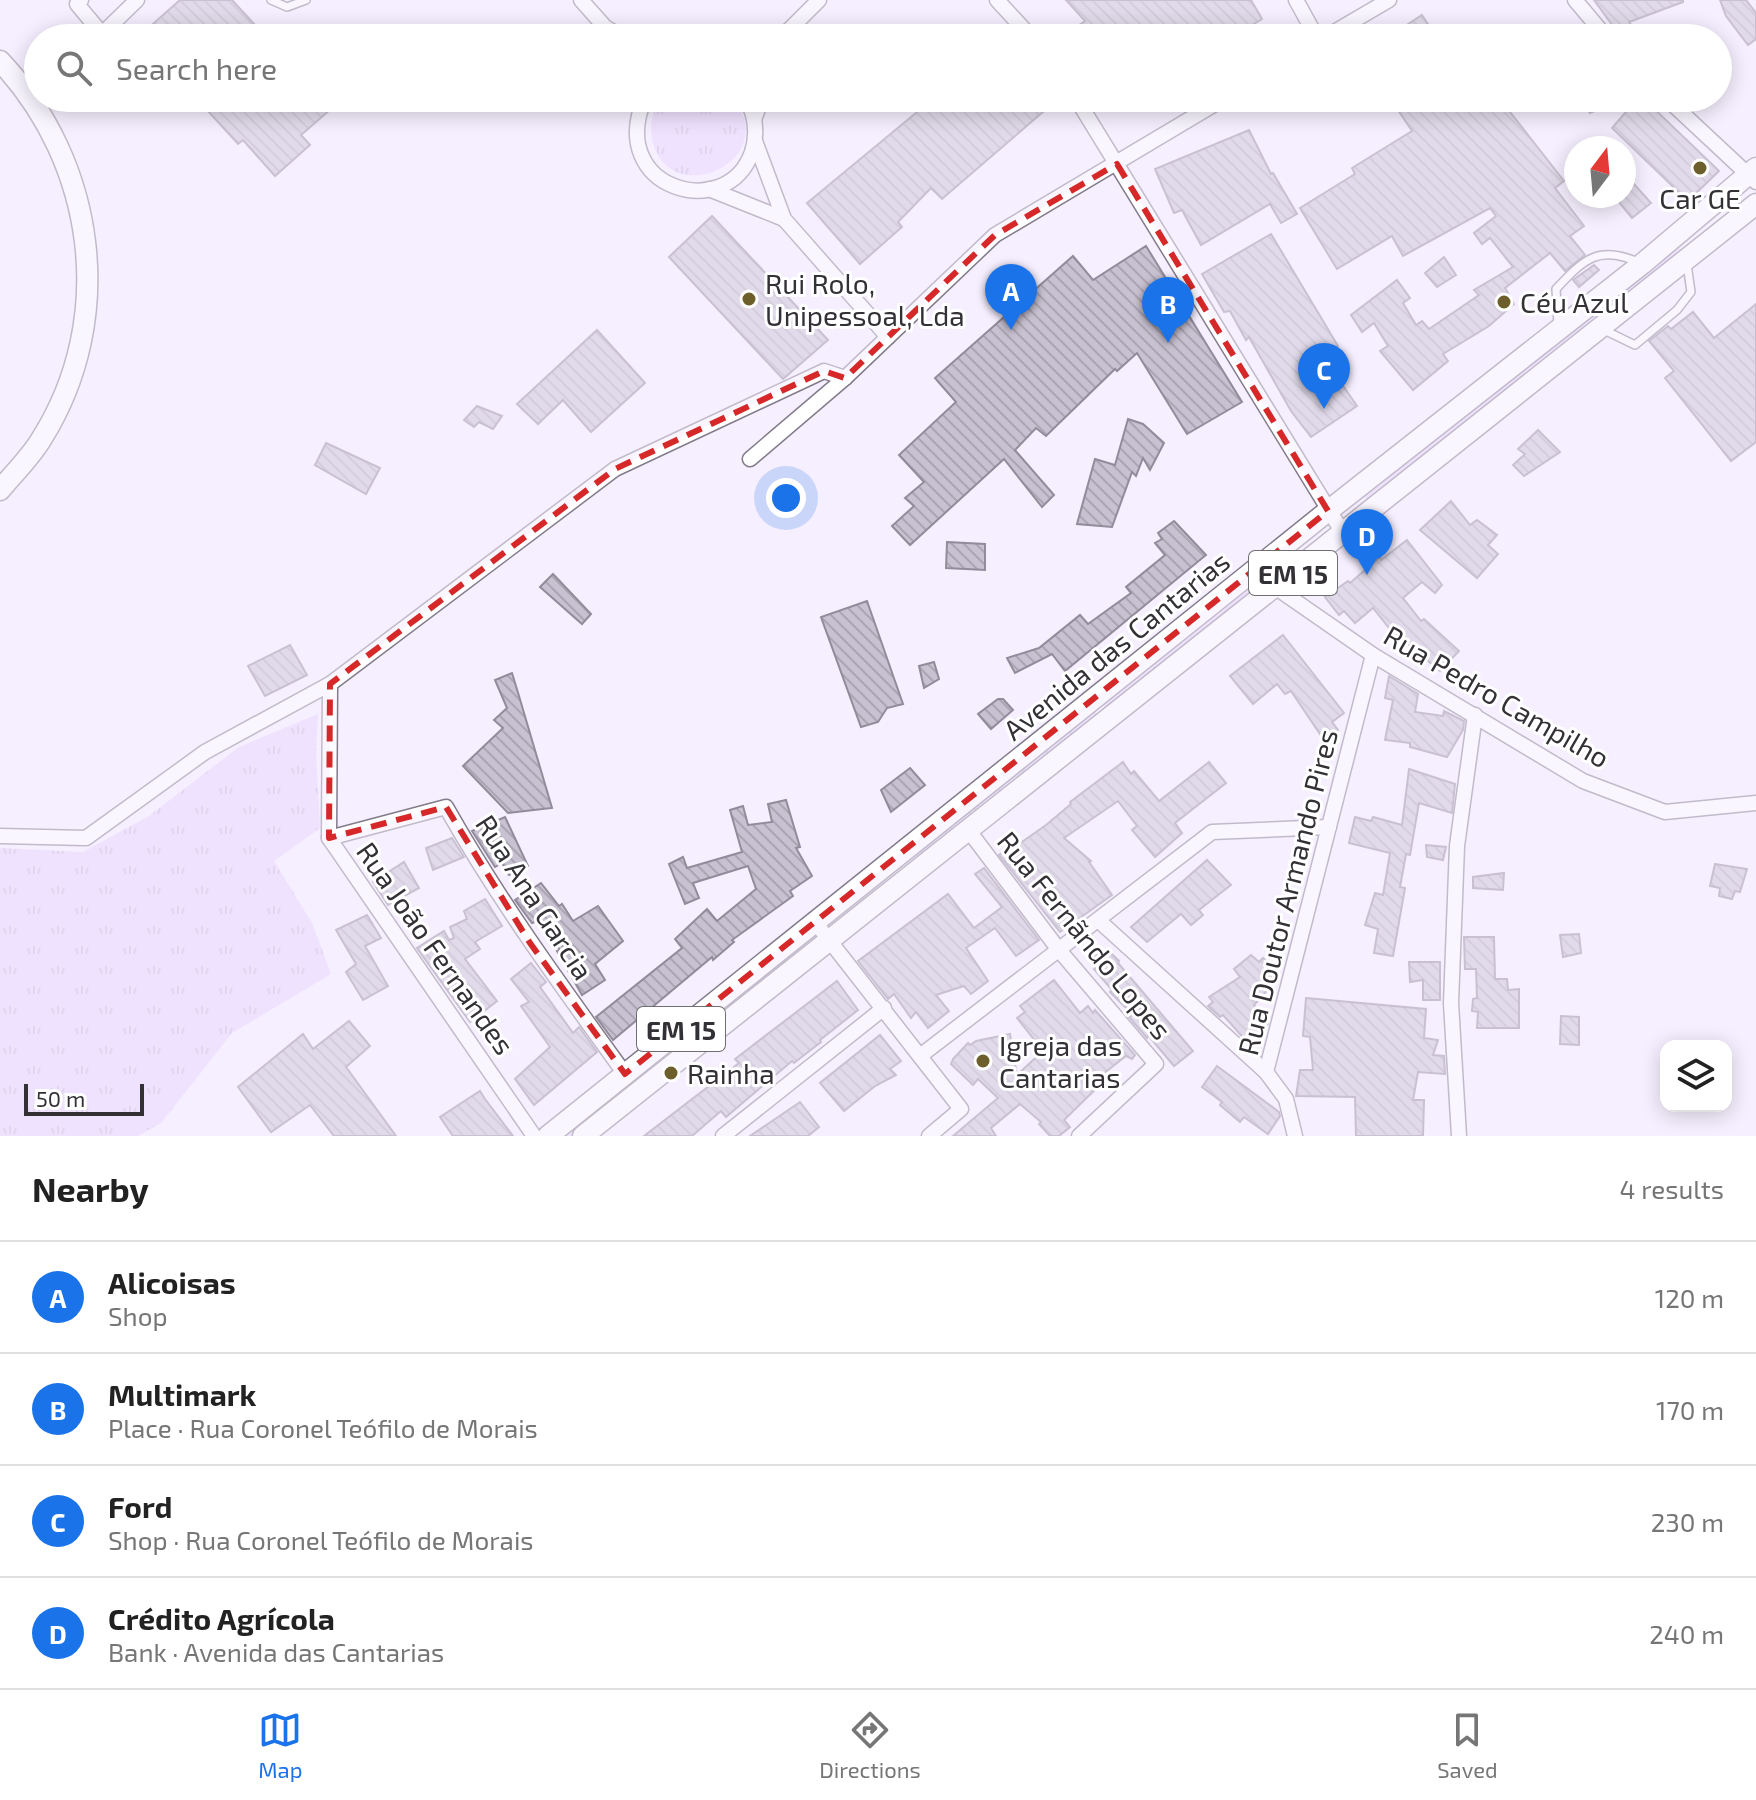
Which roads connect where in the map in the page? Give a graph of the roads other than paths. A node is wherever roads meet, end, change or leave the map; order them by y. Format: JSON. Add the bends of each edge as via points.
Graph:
{"nodes":[{"id":1,"x":81,"y":0,"type":"edge"},
{"id":2,"x":137,"y":0,"type":"edge"},
{"id":3,"x":271,"y":0,"type":"edge"},
{"id":4,"x":306,"y":0,"type":"edge"},
{"id":5,"x":581,"y":0,"type":"edge"},
{"id":6,"x":819,"y":0,"type":"edge"},
{"id":7,"x":997,"y":0,"type":"edge"},
{"id":8,"x":1296,"y":0,"type":"edge"},
{"id":9,"x":1389,"y":0,"type":"edge"},
{"id":10,"x":1575,"y":0,"type":"edge"},
{"id":11,"x":94,"y":24,"type":"edge"},
{"id":12,"x":112,"y":24,"type":"edge"},
{"id":13,"x":600,"y":24,"type":"edge"},
{"id":14,"x":797,"y":24,"type":"edge"},
{"id":15,"x":1019,"y":24,"type":"edge"},
{"id":16,"x":1309,"y":24,"type":"edge"},
{"id":17,"x":1348,"y":24,"type":"edge"},
{"id":18,"x":1595,"y":24,"type":"edge"},
{"id":19,"x":0,"y":46,"type":"edge"},
{"id":20,"x":0,"y":61,"type":"edge"},
{"id":21,"x":24,"y":74,"type":"edge"},
{"id":22,"x":24,"y":92,"type":"edge"},
{"id":23,"x":39,"y":112,"type":"edge"},
{"id":24,"x":51,"y":112,"type":"edge"},
{"id":25,"x":635,"y":112,"type":"edge"},
{"id":26,"x":639,"y":112,"type":"edge"},
{"id":27,"x":753,"y":112,"type":"edge"},
{"id":28,"x":757,"y":112,"type":"edge"},
{"id":29,"x":1085,"y":112,"type":"edge"},
{"id":30,"x":1202,"y":112,"type":"edge"},
{"id":31,"x":1682,"y":112,"type":"edge"},
{"id":32,"x":637,"y":117,"type":"junction"},
{"id":33,"x":755,"y":117,"type":"junction"},
{"id":34,"x":755,"y":140,"type":"junction"},
{"id":35,"x":1117,"y":164,"type":"junction"},
{"id":36,"x":1753,"y":174,"type":"edge"},
{"id":37,"x":709,"y":189,"type":"junction"},
{"id":38,"x":1756,"y":204,"type":"edge"},
{"id":39,"x":784,"y":219,"type":"junction"},
{"id":40,"x":1686,"y":260,"type":"junction"},
{"id":41,"x":1642,"y":264,"type":"junction"},
{"id":42,"x":1600,"y":328,"type":"junction"},
{"id":43,"x":1558,"y":331,"type":"junction"},
{"id":44,"x":888,"y":337,"type":"junction"},
{"id":45,"x":845,"y":378,"type":"junction"},
{"id":46,"x":750,"y":459,"type":"dead end"},
{"id":47,"x":0,"y":490,"type":"edge"},
{"id":48,"x":0,"y":505,"type":"edge"},
{"id":49,"x":1328,"y":511,"type":"junction"},
{"id":50,"x":1343,"y":533,"type":"junction"},
{"id":51,"x":1275,"y":587,"type":"junction"},
{"id":52,"x":1241,"y":614,"type":"junction"},
{"id":53,"x":1373,"y":655,"type":"junction"},
{"id":54,"x":330,"y":684,"type":"junction"},
{"id":55,"x":1475,"y":715,"type":"junction"},
{"id":56,"x":1756,"y":803,"type":"edge"},
{"id":57,"x":1329,"y":827,"type":"junction"},
{"id":58,"x":969,"y":831,"type":"junction"},
{"id":59,"x":0,"y":836,"type":"edge"},
{"id":60,"x":329,"y":838,"type":"junction"},
{"id":61,"x":1098,"y":920,"type":"junction"},
{"id":62,"x":815,"y":922,"type":"junction"},
{"id":63,"x":829,"y":941,"type":"junction"},
{"id":64,"x":1059,"y":950,"type":"junction"},
{"id":65,"x":884,"y":1008,"type":"junction"},
{"id":66,"x":920,"y":1056,"type":"junction"},
{"id":67,"x":1266,"y":1072,"type":"junction"},
{"id":68,"x":625,"y":1074,"type":"junction"},
{"id":69,"x":534,"y":1136,"type":"edge"},
{"id":70,"x":548,"y":1136,"type":"edge"},
{"id":71,"x":583,"y":1136,"type":"edge"},
{"id":72,"x":723,"y":1136,"type":"edge"},
{"id":73,"x":929,"y":1136,"type":"edge"},
{"id":74,"x":1079,"y":1136,"type":"edge"},
{"id":75,"x":1295,"y":1136,"type":"edge"},
{"id":76,"x":1459,"y":1136,"type":"edge"}],
"edges":[{"from":1,"to":11,"type":"street","via":[[77,4]]},
{"from":2,"to":12,"type":"street"},
{"from":3,"to":4,"type":"lane","via":[[287,7]]},
{"from":5,"to":13,"type":"street"},
{"from":6,"to":14,"type":"street"},
{"from":7,"to":15,"type":"street"},
{"from":8,"to":16,"type":"street"},
{"from":9,"to":17,"type":"street"},
{"from":10,"to":18,"type":"street"},
{"from":19,"to":21,"type":"main road"},
{"from":20,"to":22,"type":"main road"},
{"from":23,"to":47,"type":"main road","via":[[63,156],[80,207],[88,257],[86,315],[70,382],[42,439]]},
{"from":24,"to":48,"type":"main road","via":[[87,192],[96,232],[98,295],[88,359],[64,419],[31,471]]},
{"from":25,"to":32,"type":"street"},
{"from":26,"to":32,"type":"street"},
{"from":27,"to":33,"type":"street"},
{"from":28,"to":33,"type":"street"},
{"from":29,"to":35,"type":"street"},
{"from":30,"to":35,"type":"street"},
{"from":31,"to":36,"type":"street"},
{"from":32,"to":37,"type":"street","via":[[641,157],[653,173],[689,191]]},
{"from":33,"to":34,"type":"street"},
{"from":34,"to":37,"type":"street","via":[[740,172]]},
{"from":34,"to":39,"type":"street"},
{"from":35,"to":44,"type":"street","via":[[995,235]]},
{"from":35,"to":49,"type":"street"},
{"from":36,"to":41,"type":"main road","name":"Avenida das Cantarias","number":"EM 15"},
{"from":37,"to":39,"type":"street"},
{"from":38,"to":40,"type":"main road","name":"Avenida das Cantarias","number":"EM 15"},
{"from":39,"to":44,"type":"street"},
{"from":40,"to":42,"type":"main road","name":"Avenida das Cantarias","number":"EM 15"},
{"from":40,"to":42,"type":"lane","via":[[1691,292],[1635,345]]},
{"from":41,"to":43,"type":"main road","name":"Avenida das Cantarias","number":"EM 15"},
{"from":41,"to":43,"type":"lane","via":[[1599,253],[1577,267],[1556,289]]},
{"from":42,"to":50,"type":"main road","name":"Avenida das Cantarias","number":"EM 15"},
{"from":43,"to":49,"type":"main road","name":"Avenida das Cantarias","number":"EM 15"},
{"from":44,"to":45,"type":"street"},
{"from":45,"to":46,"type":"street"},
{"from":45,"to":54,"type":"street","via":[[824,371],[615,469]]},
{"from":49,"to":50,"type":"street"},
{"from":49,"to":52,"type":"main road","via":[[1324,531],[1262,584]]},
{"from":49,"to":62,"type":"main road","name":"Avenida das Cantarias","number":"EM 15"},
{"from":50,"to":51,"type":"main road","name":"Avenida das Cantarias","number":"EM 15"},
{"from":51,"to":52,"type":"main road","name":"Avenida das Cantarias","number":"EM 15"},
{"from":51,"to":53,"type":"street","name":"Rua Pedro Campilho"},
{"from":52,"to":58,"type":"main road","name":"Avenida das Cantarias","number":"EM 15"},
{"from":53,"to":55,"type":"street","name":"Rua Pedro Campilho"},
{"from":53,"to":57,"type":"street","name":"Rua Doutor Armando Pires"},
{"from":54,"to":59,"type":"street","via":[[205,752],[86,838]]},
{"from":54,"to":60,"type":"street","name":"Rua João Fernandes"},
{"from":55,"to":56,"type":"street","name":"Rua Pedro Campilho","via":[[1583,781],[1665,812]]},
{"from":55,"to":76,"type":"street","via":[[1457,846],[1451,1003]]},
{"from":57,"to":61,"type":"street","via":[[1212,832]]},
{"from":57,"to":67,"type":"street","name":"Rua Doutor Armando Pires"},
{"from":58,"to":63,"type":"main road","name":"Avenida das Cantarias","number":"EM 15"},
{"from":58,"to":64,"type":"street","name":"Rua Fernãndo Lopes"},
{"from":60,"to":68,"type":"street","name":"Rua Ana Garcia","via":[[446,807],[530,943]]},
{"from":60,"to":69,"type":"street","name":"Rua João Fernandes"},
{"from":61,"to":64,"type":"street"},
{"from":61,"to":67,"type":"street"},
{"from":62,"to":63,"type":"street"},
{"from":62,"to":68,"type":"main road","name":"Avenida das Cantarias","number":"EM 15"},
{"from":63,"to":65,"type":"street"},
{"from":63,"to":71,"type":"main road","name":"Avenida das Cantarias","number":"EM 15"},
{"from":64,"to":66,"type":"street"},
{"from":64,"to":74,"type":"street","name":"Rua Fernãndo Lopes","via":[[1156,1064]]},
{"from":65,"to":66,"type":"street"},
{"from":65,"to":72,"type":"street"},
{"from":66,"to":73,"type":"street","via":[[961,1109]]},
{"from":67,"to":75,"type":"street","name":"Rua Doutor Armando Pires","via":[[1286,1099]]},
{"from":68,"to":70,"type":"main road","name":"Avenida das Cantarias","number":"EM 15"}]}
